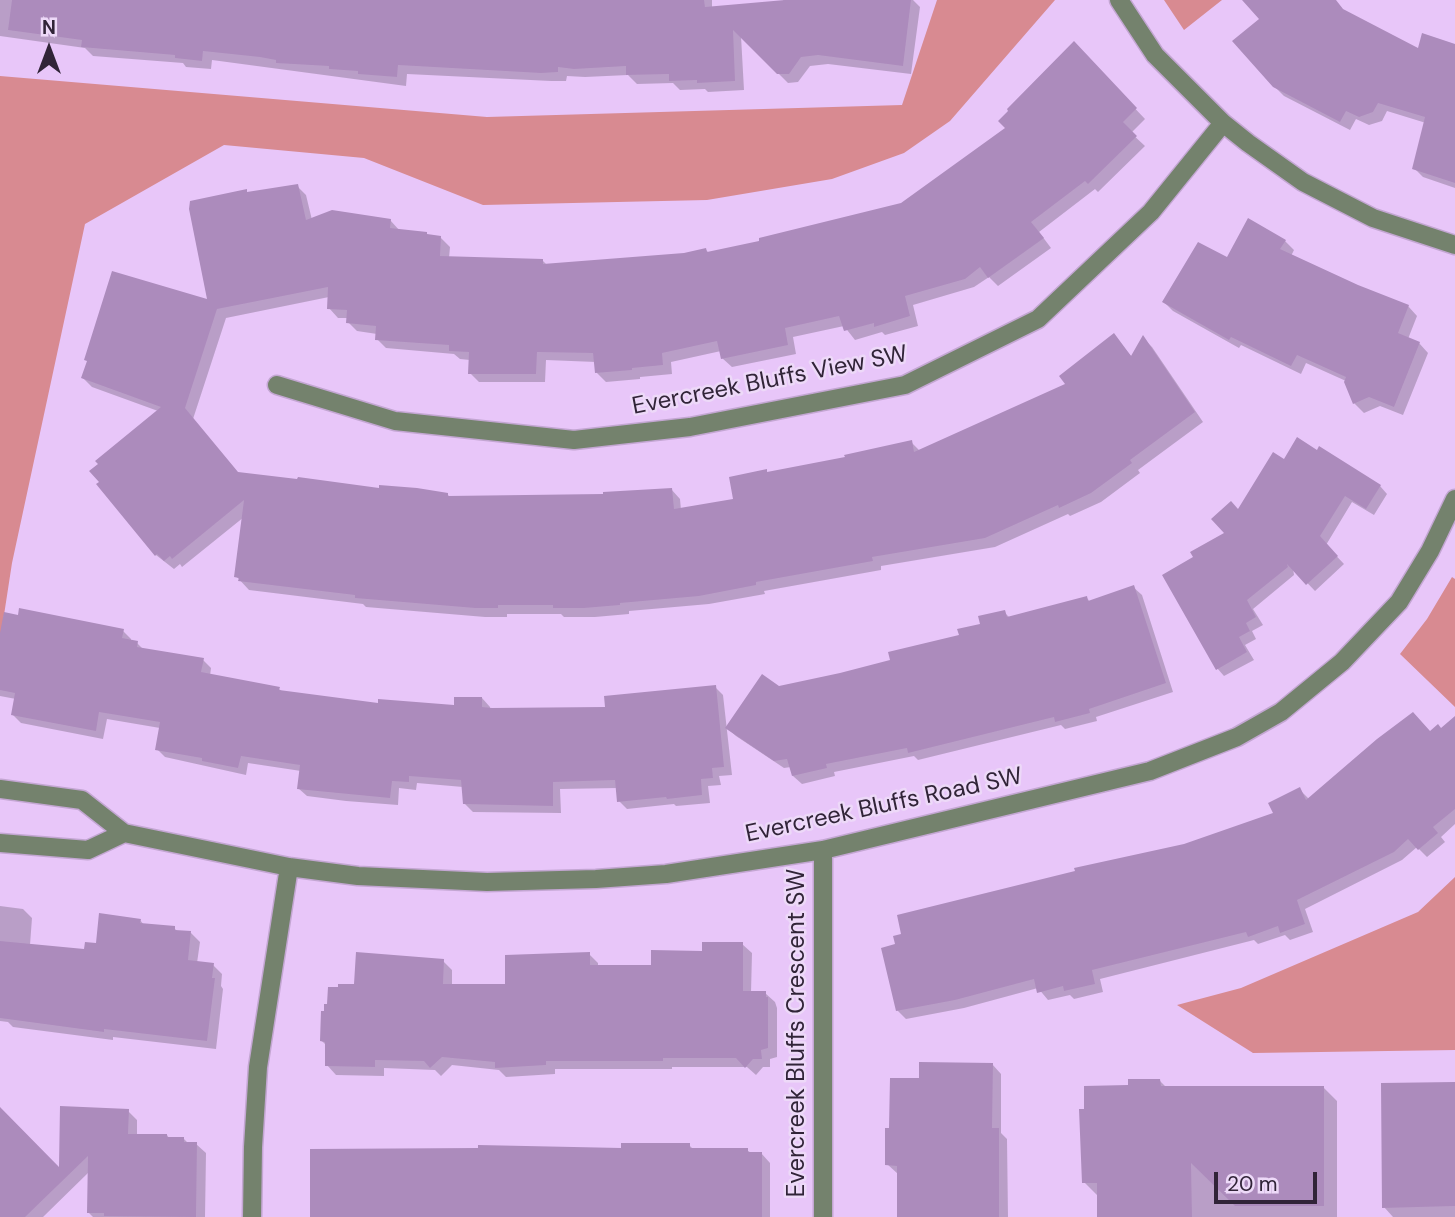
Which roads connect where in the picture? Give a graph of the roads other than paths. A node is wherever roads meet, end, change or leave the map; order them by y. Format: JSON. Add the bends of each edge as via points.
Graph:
{"nodes":[{"id":1,"x":1119,"y":0,"type":"edge"},
{"id":2,"x":1223,"y":123,"type":"junction"},
{"id":3,"x":1455,"y":245,"type":"edge"},
{"id":4,"x":277,"y":385,"type":"dead end"},
{"id":5,"x":1455,"y":499,"type":"edge"},
{"id":6,"x":0,"y":789,"type":"edge"},
{"id":7,"x":124,"y":833,"type":"junction"},
{"id":8,"x":0,"y":843,"type":"edge"},
{"id":9,"x":822,"y":850,"type":"junction"},
{"id":10,"x":289,"y":867,"type":"junction"},
{"id":11,"x":252,"y":1217,"type":"edge"},
{"id":12,"x":822,"y":1217,"type":"edge"}],
"edges":[{"from":1,"to":2,"type":"street","via":[[1155,55]]},
{"from":2,"to":3,"type":"street","via":[[1303,182],[1373,218]]},
{"from":2,"to":4,"type":"street","name":"Evercreek Bluffs View SW","via":[[1151,212],[1038,319],[905,385],[690,427],[574,440],[395,421]]},
{"from":5,"to":9,"type":"street","name":"Evercreek Bluffs Road SW","via":[[1399,602],[1342,662],[1281,712],[1237,737],[1150,771]]},
{"from":6,"to":7,"type":"street","name":"Evercreek Bluffs Road SW","via":[[82,800]]},
{"from":7,"to":8,"type":"street","via":[[88,850]]},
{"from":7,"to":10,"type":"street","name":"Evercreek Bluffs Road SW"},
{"from":9,"to":10,"type":"street","name":"Evercreek Bluffs Road SW","via":[[666,874],[596,879],[411,880]]},
{"from":9,"to":12,"type":"street","name":"Evercreek Bluffs Crescent SW"},
{"from":10,"to":11,"type":"street","via":[[258,1067]]}]}
